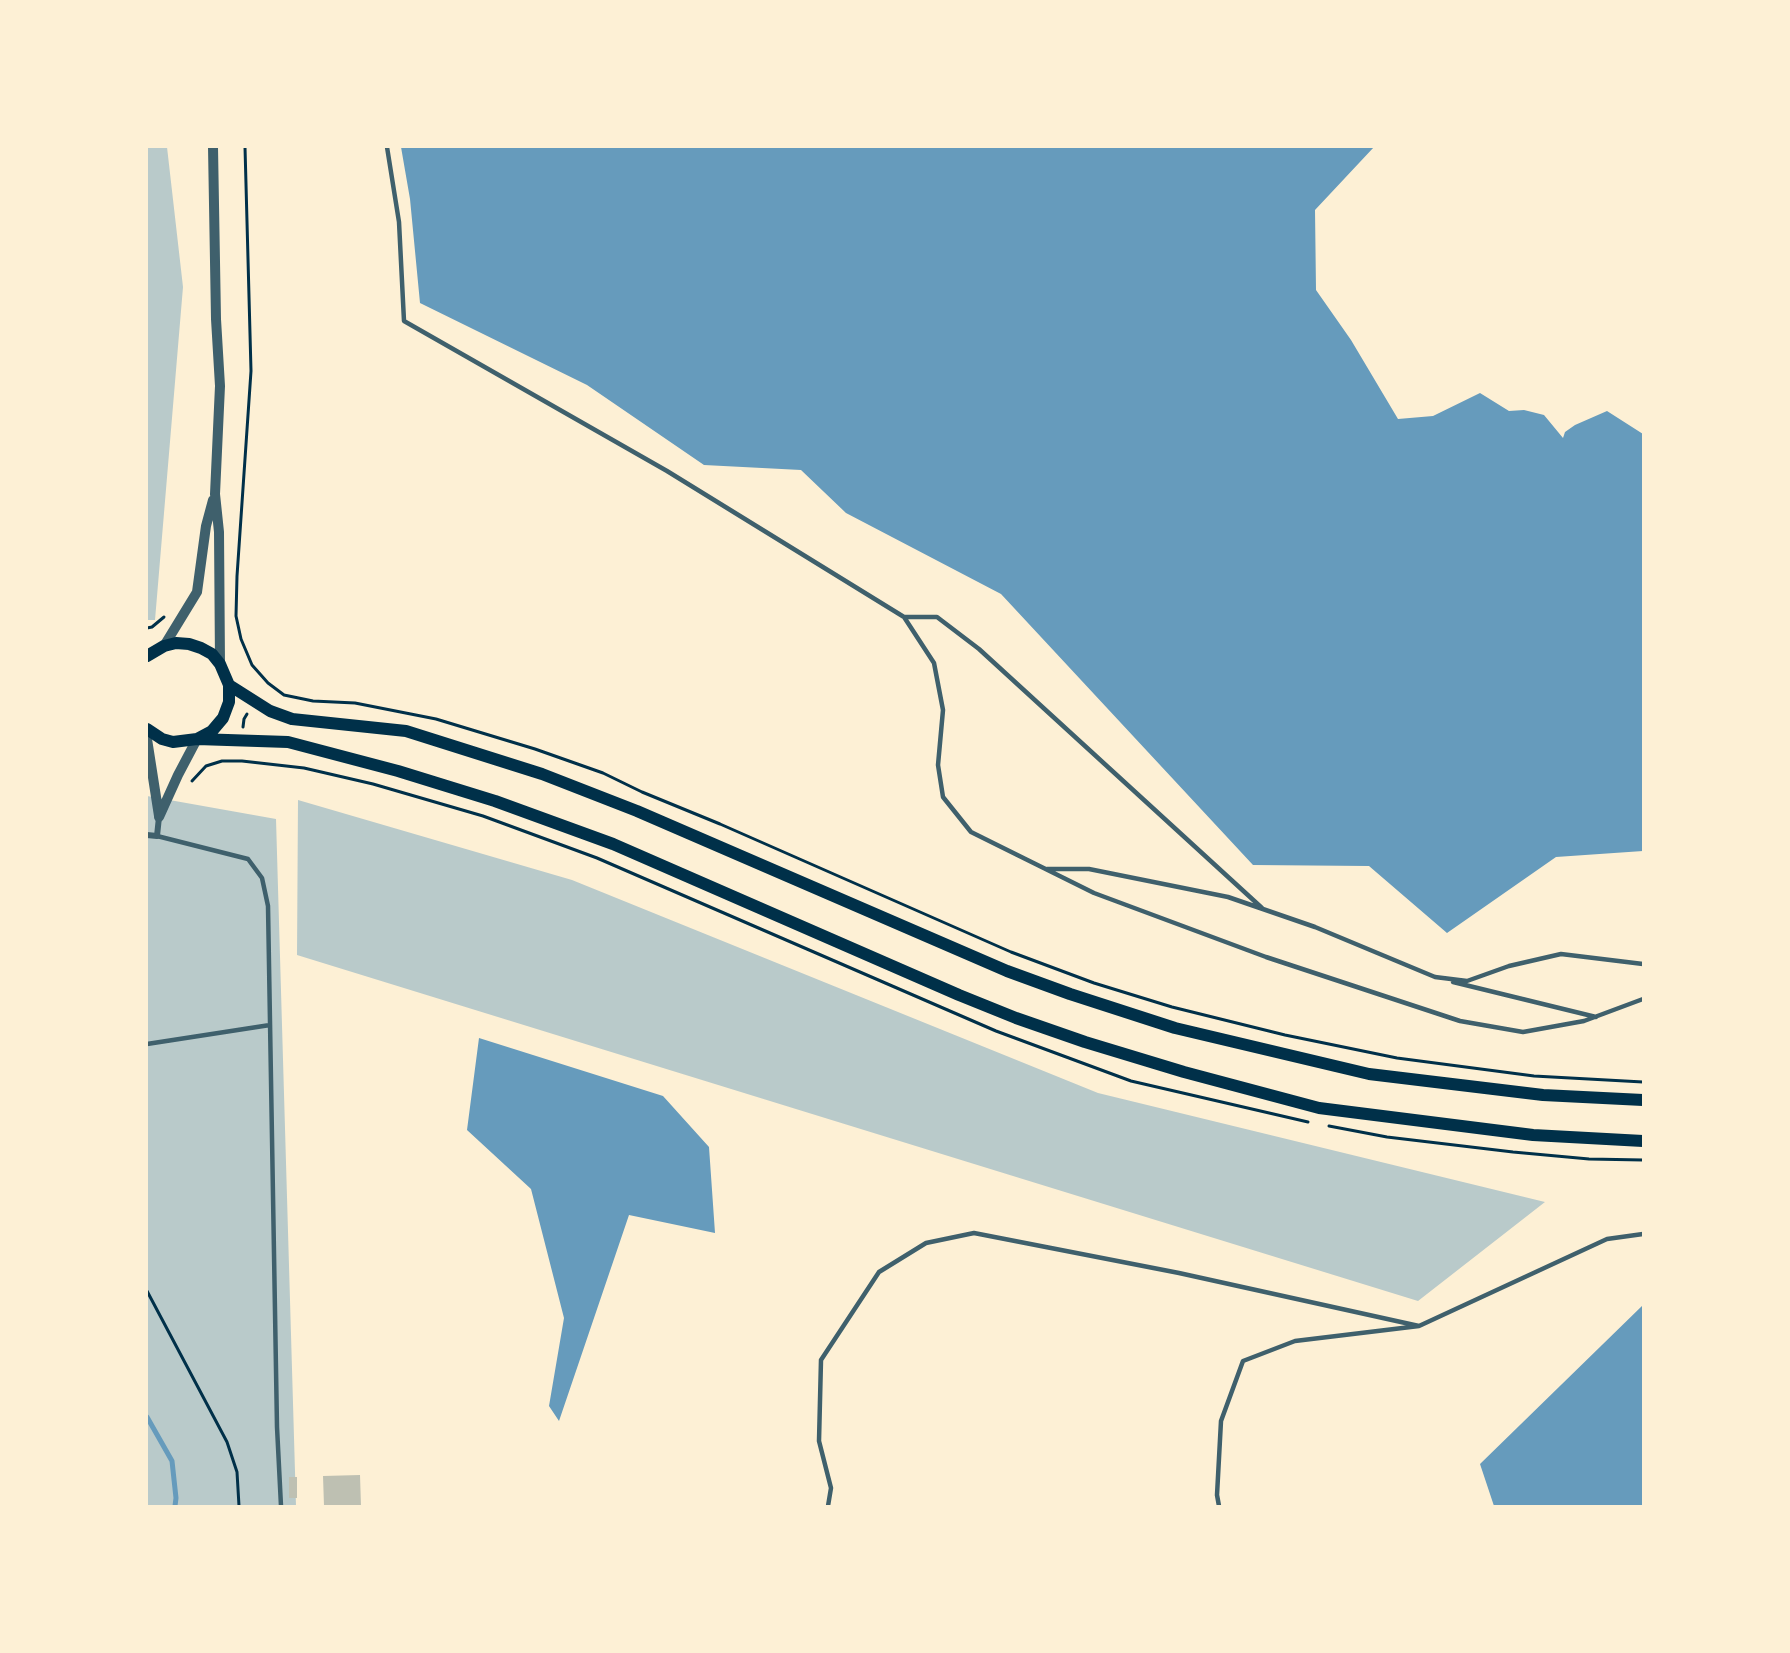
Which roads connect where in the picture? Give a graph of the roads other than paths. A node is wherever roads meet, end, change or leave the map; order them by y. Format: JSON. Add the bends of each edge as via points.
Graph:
{"nodes":[{"id":1,"x":213,"y":147,"type":"edge"},
{"id":2,"x":387,"y":147,"type":"edge"},
{"id":3,"x":215,"y":494,"type":"junction"},
{"id":4,"x":904,"y":617,"type":"junction"},
{"id":5,"x":156,"y":648,"type":"edge"},
{"id":6,"x":147,"y":656,"type":"edge"},
{"id":7,"x":220,"y":664,"type":"junction"},
{"id":8,"x":229,"y":686,"type":"junction"},
{"id":9,"x":147,"y":729,"type":"edge"},
{"id":10,"x":147,"y":739,"type":"edge"},
{"id":11,"x":197,"y":740,"type":"junction"},
{"id":12,"x":159,"y":817,"type":"junction"},
{"id":13,"x":147,"y":835,"type":"edge"},
{"id":14,"x":157,"y":836,"type":"junction"},
{"id":15,"x":1046,"y":869,"type":"junction"},
{"id":16,"x":1264,"y":910,"type":"junction"},
{"id":17,"x":1643,"y":964,"type":"edge"},
{"id":18,"x":1435,"y":977,"type":"junction"},
{"id":19,"x":1643,"y":999,"type":"edge"},
{"id":20,"x":1596,"y":1017,"type":"junction"},
{"id":21,"x":270,"y":1025,"type":"junction"},
{"id":22,"x":147,"y":1044,"type":"edge"},
{"id":23,"x":1643,"y":1100,"type":"edge"},
{"id":24,"x":1643,"y":1141,"type":"edge"},
{"id":25,"x":1643,"y":1234,"type":"edge"},
{"id":26,"x":1419,"y":1326,"type":"junction"},
{"id":27,"x":281,"y":1506,"type":"edge"},
{"id":28,"x":828,"y":1506,"type":"edge"},
{"id":29,"x":1219,"y":1506,"type":"edge"}],
"edges":[{"from":1,"to":3,"type":"street","via":[[220,386]]},
{"from":2,"to":4,"type":"lane","via":[[399,222],[404,321],[667,471]]},
{"from":3,"to":5,"type":"street","via":[[206,526],[197,592]]},
{"from":3,"to":7,"type":"street"},
{"from":4,"to":15,"type":"lane","via":[[934,663],[943,710],[938,765],[943,797],[971,832]]},
{"from":4,"to":16,"type":"lane","via":[[936,617],[979,649]]},
{"from":5,"to":6,"type":"main road"},
{"from":5,"to":7,"type":"main road","via":[[189,644],[212,654]]},
{"from":7,"to":8,"type":"main road"},
{"from":8,"to":11,"type":"main road","via":[[223,718]]},
{"from":8,"to":23,"type":"main road","via":[[254,703],[292,719],[406,731],[542,774],[1007,971],[1198,1034],[1369,1074],[1543,1095]]},
{"from":9,"to":11,"type":"main road","via":[[173,742]]},
{"from":10,"to":12,"type":"street"},
{"from":11,"to":12,"type":"street"},
{"from":11,"to":24,"type":"main road","via":[[288,742],[506,804],[613,844],[1016,1018],[1184,1072],[1319,1108],[1533,1135]]},
{"from":12,"to":14,"type":"street"},
{"from":13,"to":14,"type":"street"},
{"from":14,"to":21,"type":"lane","via":[[248,859],[262,878],[268,906]]},
{"from":15,"to":16,"type":"lane","via":[[1089,869],[1228,897]]},
{"from":15,"to":20,"type":"lane","via":[[1094,893],[1256,953],[1460,1021],[1523,1032]]},
{"from":16,"to":18,"type":"lane"},
{"from":17,"to":18,"type":"lane","via":[[1561,954],[1467,981]]},
{"from":18,"to":20,"type":"lane"},
{"from":19,"to":20,"type":"lane"},
{"from":21,"to":22,"type":"lane"},
{"from":21,"to":27,"type":"lane"},
{"from":25,"to":26,"type":"lane","via":[[1607,1239]]},
{"from":26,"to":28,"type":"lane","via":[[974,1233],[927,1243],[879,1272],[822,1360],[819,1441],[831,1488]]},
{"from":26,"to":29,"type":"lane","via":[[1295,1341],[1243,1361],[1221,1421]]}]}
